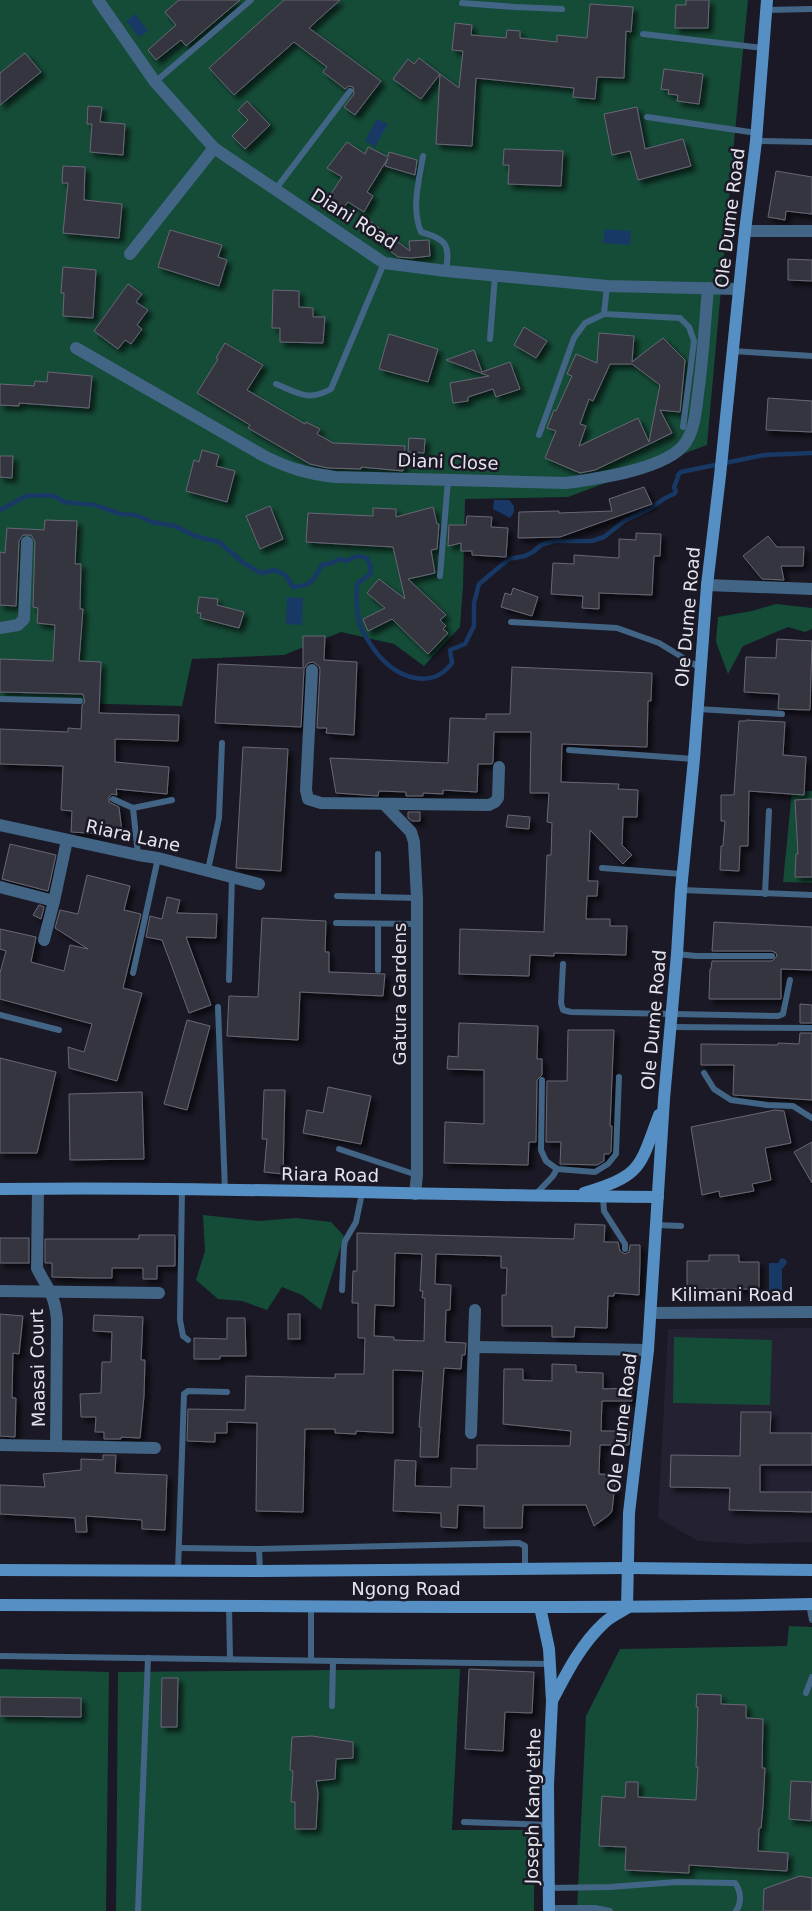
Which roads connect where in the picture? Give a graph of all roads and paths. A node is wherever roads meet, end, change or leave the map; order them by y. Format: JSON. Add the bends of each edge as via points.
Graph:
{"nodes":[{"id":1,"x":98,"y":0,"type":"edge"},
{"id":2,"x":251,"y":0,"type":"edge"},
{"id":3,"x":516,"y":0,"type":"edge"},
{"id":4,"x":462,"y":3,"type":"dead end"},
{"id":5,"x":766,"y":5,"type":"edge"},
{"id":6,"x":515,"y":8,"type":"junction"},
{"id":7,"x":562,"y":9,"type":"dead end"},
{"id":8,"x":812,"y":9,"type":"edge"},
{"id":9,"x":643,"y":34,"type":"dead end"},
{"id":10,"x":763,"y":48,"type":"junction"},
{"id":11,"x":155,"y":82,"type":"junction"},
{"id":12,"x":350,"y":91,"type":"dead end"},
{"id":13,"x":647,"y":117,"type":"dead end"},
{"id":14,"x":757,"y":137,"type":"junction"},
{"id":15,"x":812,"y":142,"type":"edge"},
{"id":16,"x":214,"y":148,"type":"junction"},
{"id":17,"x":423,"y":156,"type":"dead end"},
{"id":18,"x":275,"y":190,"type":"junction"},
{"id":19,"x":745,"y":231,"type":"junction"},
{"id":20,"x":812,"y":231,"type":"edge"},
{"id":21,"x":130,"y":254,"type":"dead end"},
{"id":22,"x":384,"y":263,"type":"junction"},
{"id":23,"x":446,"y":271,"type":"junction"},
{"id":24,"x":495,"y":276,"type":"junction"},
{"id":25,"x":607,"y":286,"type":"junction"},
{"id":26,"x":708,"y":288,"type":"junction"},
{"id":27,"x":739,"y":289,"type":"junction"},
{"id":28,"x":604,"y":314,"type":"junction"},
{"id":29,"x":490,"y":339,"type":"dead end"},
{"id":30,"x":76,"y":348,"type":"dead end"},
{"id":31,"x":732,"y":351,"type":"junction"},
{"id":32,"x":812,"y":356,"type":"edge"},
{"id":33,"x":276,"y":384,"type":"dead end"},
{"id":34,"x":683,"y":427,"type":"dead end"},
{"id":35,"x":539,"y":435,"type":"dead end"},
{"id":36,"x":448,"y":480,"type":"junction"},
{"id":37,"x":27,"y":542,"type":"dead end"},
{"id":38,"x":440,"y":576,"type":"dead end"},
{"id":39,"x":707,"y":585,"type":"junction"},
{"id":40,"x":812,"y":589,"type":"edge"},
{"id":41,"x":511,"y":622,"type":"dead end"},
{"id":42,"x":0,"y":628,"type":"edge"},
{"id":43,"x":700,"y":668,"type":"junction"},
{"id":44,"x":312,"y":670,"type":"dead end"},
{"id":45,"x":0,"y":699,"type":"edge"},
{"id":46,"x":80,"y":700,"type":"dead end"},
{"id":47,"x":698,"y":709,"type":"junction"},
{"id":48,"x":782,"y":714,"type":"dead end"},
{"id":49,"x":222,"y":742,"type":"dead end"},
{"id":50,"x":569,"y":750,"type":"dead end"},
{"id":51,"x":694,"y":760,"type":"junction"},
{"id":52,"x":499,"y":767,"type":"dead end"},
{"id":53,"x":113,"y":799,"type":"dead end"},
{"id":54,"x":172,"y":800,"type":"dead end"},
{"id":55,"x":384,"y":804,"type":"junction"},
{"id":56,"x":133,"y":808,"type":"junction"},
{"id":57,"x":770,"y":812,"type":"dead end"},
{"id":58,"x":0,"y":825,"type":"edge"},
{"id":59,"x":67,"y":840,"type":"junction"},
{"id":60,"x":378,"y":854,"type":"dead end"},
{"id":61,"x":138,"y":855,"type":"junction"},
{"id":62,"x":158,"y":858,"type":"junction"},
{"id":63,"x":602,"y":868,"type":"dead end"},
{"id":64,"x":208,"y":870,"type":"junction"},
{"id":65,"x":682,"y":874,"type":"junction"},
{"id":66,"x":232,"y":877,"type":"junction"},
{"id":67,"x":259,"y":884,"type":"dead end"},
{"id":68,"x":0,"y":887,"type":"edge"},
{"id":69,"x":681,"y":890,"type":"junction"},
{"id":70,"x":765,"y":894,"type":"junction"},
{"id":71,"x":812,"y":895,"type":"edge"},
{"id":72,"x":337,"y":896,"type":"dead end"},
{"id":73,"x":378,"y":897,"type":"junction"},
{"id":74,"x":418,"y":898,"type":"junction"},
{"id":75,"x":54,"y":901,"type":"junction"},
{"id":76,"x":336,"y":923,"type":"dead end"},
{"id":77,"x":378,"y":924,"type":"junction"},
{"id":78,"x":417,"y":924,"type":"junction"},
{"id":79,"x":44,"y":940,"type":"dead end"},
{"id":80,"x":677,"y":954,"type":"junction"},
{"id":81,"x":772,"y":956,"type":"dead end"},
{"id":82,"x":563,"y":964,"type":"dead end"},
{"id":83,"x":378,"y":970,"type":"dead end"},
{"id":84,"x":134,"y":972,"type":"dead end"},
{"id":85,"x":229,"y":980,"type":"dead end"},
{"id":86,"x":790,"y":980,"type":"dead end"},
{"id":87,"x":218,"y":1008,"type":"dead end"},
{"id":88,"x":0,"y":1015,"type":"edge"},
{"id":89,"x":671,"y":1020,"type":"junction"},
{"id":90,"x":812,"y":1028,"type":"edge"},
{"id":91,"x":58,"y":1030,"type":"dead end"},
{"id":92,"x":704,"y":1073,"type":"dead end"},
{"id":93,"x":619,"y":1077,"type":"dead end"},
{"id":94,"x":542,"y":1080,"type":"dead end"},
{"id":95,"x":664,"y":1099,"type":"junction"},
{"id":96,"x":812,"y":1118,"type":"edge"},
{"id":97,"x":339,"y":1149,"type":"dead end"},
{"id":98,"x":557,"y":1169,"type":"junction"},
{"id":99,"x":417,"y":1175,"type":"junction"},
{"id":100,"x":0,"y":1189,"type":"edge"},
{"id":101,"x":38,"y":1189,"type":"junction"},
{"id":102,"x":182,"y":1190,"type":"junction"},
{"id":103,"x":225,"y":1190,"type":"junction"},
{"id":104,"x":362,"y":1193,"type":"junction"},
{"id":105,"x":415,"y":1194,"type":"junction"},
{"id":106,"x":535,"y":1195,"type":"junction"},
{"id":107,"x":574,"y":1196,"type":"junction"},
{"id":108,"x":603,"y":1197,"type":"junction"},
{"id":109,"x":658,"y":1197,"type":"junction"},
{"id":110,"x":657,"y":1225,"type":"junction"},
{"id":111,"x":681,"y":1226,"type":"dead end"},
{"id":112,"x":625,"y":1249,"type":"dead end"},
{"id":113,"x":342,"y":1290,"type":"dead end"},
{"id":114,"x":0,"y":1291,"type":"edge"},
{"id":115,"x":51,"y":1292,"type":"junction"},
{"id":116,"x":159,"y":1293,"type":"dead end"},
{"id":117,"x":475,"y":1310,"type":"dead end"},
{"id":118,"x":812,"y":1312,"type":"edge"},
{"id":119,"x":651,"y":1313,"type":"junction"},
{"id":120,"x":188,"y":1340,"type":"dead end"},
{"id":121,"x":475,"y":1347,"type":"junction"},
{"id":122,"x":648,"y":1350,"type":"junction"},
{"id":123,"x":227,"y":1392,"type":"dead end"},
{"id":124,"x":471,"y":1433,"type":"dead end"},
{"id":125,"x":0,"y":1445,"type":"edge"},
{"id":126,"x":56,"y":1445,"type":"junction"},
{"id":127,"x":155,"y":1448,"type":"dead end"},
{"id":128,"x":179,"y":1548,"type":"junction"},
{"id":129,"x":259,"y":1549,"type":"junction"},
{"id":130,"x":525,"y":1568,"type":"junction"},
{"id":131,"x":627,"y":1568,"type":"junction"},
{"id":132,"x":0,"y":1570,"type":"edge"},
{"id":133,"x":178,"y":1570,"type":"junction"},
{"id":134,"x":812,"y":1570,"type":"edge"},
{"id":135,"x":260,"y":1571,"type":"junction"},
{"id":136,"x":811,"y":1604,"type":"edge"},
{"id":137,"x":0,"y":1605,"type":"edge"},
{"id":138,"x":229,"y":1605,"type":"junction"},
{"id":139,"x":310,"y":1605,"type":"junction"},
{"id":140,"x":540,"y":1608,"type":"junction"},
{"id":141,"x":627,"y":1608,"type":"junction"},
{"id":142,"x":812,"y":1620,"type":"edge"},
{"id":143,"x":0,"y":1656,"type":"edge"},
{"id":144,"x":148,"y":1658,"type":"junction"},
{"id":145,"x":230,"y":1659,"type":"junction"},
{"id":146,"x":311,"y":1660,"type":"junction"},
{"id":147,"x":333,"y":1661,"type":"junction"},
{"id":148,"x":550,"y":1664,"type":"junction"},
{"id":149,"x":812,"y":1677,"type":"edge"},
{"id":150,"x":806,"y":1693,"type":"dead end"},
{"id":151,"x":552,"y":1701,"type":"junction"},
{"id":152,"x":332,"y":1706,"type":"dead end"},
{"id":153,"x":464,"y":1822,"type":"dead end"},
{"id":154,"x":549,"y":1826,"type":"junction"},
{"id":155,"x":549,"y":1888,"type":"junction"},
{"id":156,"x":550,"y":1909,"type":"edge"},
{"id":157,"x":138,"y":1911,"type":"edge"},
{"id":158,"x":610,"y":1911,"type":"edge"},
{"id":159,"x":736,"y":1911,"type":"edge"}],
"edges":[{"from":1,"to":11,"type":"street","name":"Diani Road"},
{"from":2,"to":11,"type":"lane"},
{"from":3,"to":6,"type":"lane"},
{"from":4,"to":6,"type":"lane"},
{"from":5,"to":8,"type":"lane"},
{"from":5,"to":10,"type":"street","name":"Ole Dume Road"},
{"from":6,"to":7,"type":"lane"},
{"from":9,"to":10,"type":"lane"},
{"from":10,"to":14,"type":"street","name":"Ole Dume Road"},
{"from":11,"to":16,"type":"street","name":"Diani Road"},
{"from":12,"to":18,"type":"lane"},
{"from":13,"to":14,"type":"lane"},
{"from":14,"to":15,"type":"lane"},
{"from":14,"to":19,"type":"street","name":"Ole Dume Road"},
{"from":16,"to":18,"type":"street","name":"Diani Road"},
{"from":16,"to":21,"type":"street"},
{"from":17,"to":23,"type":"lane","via":[[417,221],[421,232],[436,236],[449,252]]},
{"from":18,"to":22,"type":"street","name":"Diani Road"},
{"from":19,"to":20,"type":"street"},
{"from":19,"to":27,"type":"street","name":"Ole Dume Road"},
{"from":22,"to":23,"type":"street","name":"Diani Road"},
{"from":22,"to":33,"type":"lane","via":[[332,389],[320,396],[305,396]]},
{"from":23,"to":24,"type":"street","name":"Diani Road"},
{"from":24,"to":25,"type":"street","name":"Diani Road"},
{"from":24,"to":29,"type":"lane"},
{"from":25,"to":26,"type":"street","name":"Diani Road"},
{"from":25,"to":28,"type":"lane"},
{"from":26,"to":27,"type":"street","name":"Diani Road"},
{"from":26,"to":36,"type":"street","name":"Diani Close","via":[[694,420],[686,443],[669,456],[638,469],[566,482]]},
{"from":27,"to":31,"type":"street","name":"Ole Dume Road"},
{"from":28,"to":34,"type":"lane","via":[[680,318],[689,327],[694,341]]},
{"from":28,"to":35,"type":"lane","via":[[585,323],[574,338]]},
{"from":30,"to":36,"type":"street","name":"Diani Close","via":[[285,467],[335,476]]},
{"from":31,"to":32,"type":"lane"},
{"from":31,"to":39,"type":"street","name":"Ole Dume Road"},
{"from":36,"to":38,"type":"lane"},
{"from":37,"to":42,"type":"street","via":[[24,619],[18,624]]},
{"from":39,"to":40,"type":"street"},
{"from":39,"to":43,"type":"street","name":"Ole Dume Road"},
{"from":41,"to":43,"type":"lane","via":[[617,628],[660,643]]},
{"from":43,"to":47,"type":"street","name":"Ole Dume Road"},
{"from":44,"to":55,"type":"street","via":[[308,799],[321,803]]},
{"from":45,"to":46,"type":"lane"},
{"from":47,"to":48,"type":"lane"},
{"from":47,"to":51,"type":"street","name":"Ole Dume Road"},
{"from":49,"to":64,"type":"lane","via":[[219,818]]},
{"from":50,"to":51,"type":"lane"},
{"from":51,"to":65,"type":"street","name":"Ole Dume Road"},
{"from":52,"to":55,"type":"street","via":[[498,798],[489,805]]},
{"from":53,"to":56,"type":"lane"},
{"from":54,"to":56,"type":"lane"},
{"from":55,"to":74,"type":"street","name":"Gatura Gardens","via":[[411,832]]},
{"from":56,"to":61,"type":"lane"},
{"from":57,"to":70,"type":"lane"},
{"from":58,"to":59,"type":"street","name":"Riara Lane"},
{"from":59,"to":61,"type":"street","name":"Riara Lane"},
{"from":59,"to":75,"type":"street"},
{"from":60,"to":73,"type":"lane"},
{"from":61,"to":62,"type":"street","name":"Riara Lane"},
{"from":62,"to":64,"type":"street","name":"Riara Lane"},
{"from":62,"to":84,"type":"lane"},
{"from":63,"to":65,"type":"lane"},
{"from":64,"to":66,"type":"street","name":"Riara Lane"},
{"from":65,"to":69,"type":"street","name":"Ole Dume Road"},
{"from":66,"to":67,"type":"street","name":"Riara Lane"},
{"from":66,"to":85,"type":"lane"},
{"from":68,"to":75,"type":"street"},
{"from":69,"to":70,"type":"lane"},
{"from":69,"to":80,"type":"street","name":"Ole Dume Road"},
{"from":70,"to":71,"type":"lane"},
{"from":72,"to":73,"type":"lane"},
{"from":73,"to":74,"type":"lane"},
{"from":74,"to":78,"type":"street","name":"Gatura Gardens"},
{"from":75,"to":79,"type":"street"},
{"from":76,"to":77,"type":"lane"},
{"from":77,"to":78,"type":"lane"},
{"from":77,"to":83,"type":"lane"},
{"from":78,"to":99,"type":"street","name":"Gatura Gardens"},
{"from":80,"to":81,"type":"lane"},
{"from":80,"to":89,"type":"street","name":"Ole Dume Road"},
{"from":82,"to":89,"type":"lane","via":[[561,1003],[564,1010]]},
{"from":86,"to":89,"type":"lane","via":[[784,1014],[691,1016]]},
{"from":87,"to":103,"type":"lane"},
{"from":88,"to":91,"type":"lane"},
{"from":89,"to":90,"type":"lane"},
{"from":89,"to":95,"type":"street","name":"Ole Dume Road"},
{"from":92,"to":96,"type":"lane","via":[[714,1089],[731,1100],[793,1106]]},
{"from":93,"to":98,"type":"lane","via":[[616,1154],[595,1172]]},
{"from":94,"to":98,"type":"lane","via":[[541,1150],[546,1161]]},
{"from":95,"to":107,"type":"street","via":[[640,1164],[630,1175]]},
{"from":95,"to":109,"type":"street","name":"Ole Dume Road"},
{"from":97,"to":99,"type":"lane"},
{"from":98,"to":106,"type":"lane"},
{"from":99,"to":105,"type":"street","name":"Gatura Gardens"},
{"from":100,"to":101,"type":"street","name":"Riara Road"},
{"from":101,"to":102,"type":"street","name":"Riara Road"},
{"from":101,"to":115,"type":"street","name":"Maasai Court","via":[[37,1268]]},
{"from":102,"to":103,"type":"street","name":"Riara Road"},
{"from":102,"to":120,"type":"lane","via":[[180,1320],[183,1336]]},
{"from":103,"to":104,"type":"street","name":"Riara Road"},
{"from":104,"to":105,"type":"street","name":"Riara Road"},
{"from":104,"to":113,"type":"lane","via":[[356,1222],[345,1241]]},
{"from":105,"to":106,"type":"street","name":"Riara Road"},
{"from":106,"to":107,"type":"street","name":"Riara Road"},
{"from":107,"to":108,"type":"street","name":"Riara Road"},
{"from":108,"to":109,"type":"street","name":"Riara Road"},
{"from":108,"to":112,"type":"lane","via":[[604,1211]]},
{"from":109,"to":110,"type":"street","name":"Ole Dume Road"},
{"from":110,"to":111,"type":"lane"},
{"from":110,"to":119,"type":"street","name":"Ole Dume Road"},
{"from":114,"to":115,"type":"street","name":"Maasai Court"},
{"from":115,"to":116,"type":"street","name":"Maasai Court"},
{"from":115,"to":126,"type":"street","name":"Maasai Court","via":[[57,1319]]},
{"from":117,"to":121,"type":"street"},
{"from":118,"to":119,"type":"street","name":"Kilimani Road"},
{"from":119,"to":122,"type":"street","name":"Ole Dume Road"},
{"from":121,"to":122,"type":"street"},
{"from":121,"to":124,"type":"street"},
{"from":122,"to":131,"type":"street","name":"Ole Dume Road","via":[[629,1513]]},
{"from":123,"to":128,"type":"lane","via":[[188,1391],[184,1394]]},
{"from":125,"to":126,"type":"street","name":"Maasai Court"},
{"from":126,"to":127,"type":"street","name":"Maasai Court"},
{"from":128,"to":129,"type":"lane"},
{"from":128,"to":133,"type":"lane"},
{"from":129,"to":130,"type":"lane","via":[[519,1543],[525,1546]]},
{"from":129,"to":135,"type":"lane"},
{"from":130,"to":131,"type":"street","name":"Ngong Road"},
{"from":130,"to":135,"type":"street","name":"Ngong Road"},
{"from":131,"to":134,"type":"street","name":"Ngong Road"},
{"from":131,"to":141,"type":"street","name":"Ole Dume Road"},
{"from":132,"to":133,"type":"street","name":"Ngong Road"},
{"from":133,"to":135,"type":"street","name":"Ngong Road"},
{"from":136,"to":141,"type":"street","name":"Ngong Road"},
{"from":136,"to":142,"type":"lane"},
{"from":137,"to":138,"type":"street","name":"Ngong Road"},
{"from":138,"to":139,"type":"street","name":"Ngong Road"},
{"from":138,"to":145,"type":"lane"},
{"from":139,"to":140,"type":"street","name":"Ngong Road"},
{"from":139,"to":146,"type":"lane"},
{"from":140,"to":141,"type":"street","name":"Ngong Road"},
{"from":140,"to":148,"type":"street","name":"Joseph Kang'ethe","via":[[548,1637]]},
{"from":141,"to":151,"type":"street","via":[[605,1622],[591,1637]]},
{"from":143,"to":144,"type":"lane"},
{"from":144,"to":145,"type":"lane"},
{"from":144,"to":157,"type":"lane"},
{"from":145,"to":146,"type":"lane"},
{"from":146,"to":147,"type":"lane"},
{"from":147,"to":148,"type":"lane"},
{"from":147,"to":152,"type":"lane"},
{"from":148,"to":151,"type":"street","name":"Joseph Kang'ethe"},
{"from":149,"to":150,"type":"lane"},
{"from":151,"to":154,"type":"street","name":"Joseph Kang'ethe"},
{"from":153,"to":154,"type":"lane"},
{"from":154,"to":155,"type":"street","name":"Joseph Kang'ethe"},
{"from":155,"to":156,"type":"street","name":"Joseph Kang'ethe"},
{"from":155,"to":159,"type":"lane","via":[[677,1882],[735,1883],[740,1890],[740,1906]]},
{"from":156,"to":158,"type":"lane"}]}
